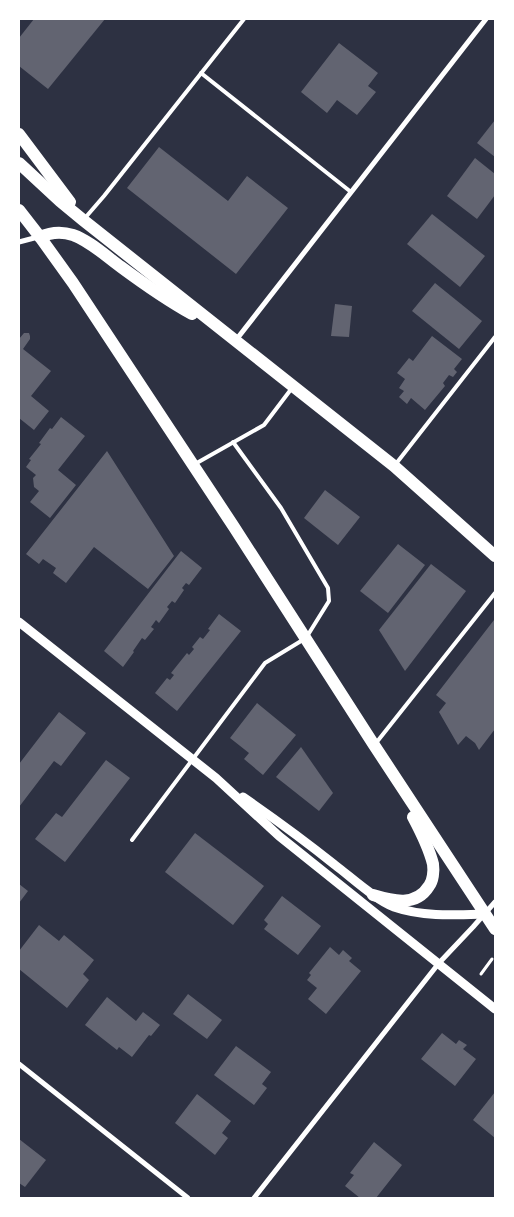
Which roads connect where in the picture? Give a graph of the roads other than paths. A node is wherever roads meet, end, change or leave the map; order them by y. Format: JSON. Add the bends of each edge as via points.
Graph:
{"nodes":[{"id":1,"x":244,"y":19,"type":"edge"},
{"id":2,"x":486,"y":19,"type":"edge"},
{"id":3,"x":201,"y":73,"type":"junction"},
{"id":4,"x":19,"y":134,"type":"edge"},
{"id":5,"x":19,"y":163,"type":"edge"},
{"id":6,"x":351,"y":192,"type":"junction"},
{"id":7,"x":19,"y":210,"type":"edge"},
{"id":8,"x":83,"y":220,"type":"junction"},
{"id":9,"x":40,"y":237,"type":"junction"},
{"id":10,"x":19,"y":242,"type":"edge"},
{"id":11,"x":495,"y":337,"type":"edge"},
{"id":12,"x":236,"y":340,"type":"junction"},
{"id":13,"x":293,"y":386,"type":"junction"},
{"id":14,"x":233,"y":442,"type":"junction"},
{"id":15,"x":193,"y":465,"type":"junction"},
{"id":16,"x":394,"y":466,"type":"junction"},
{"id":17,"x":495,"y":556,"type":"edge"},
{"id":18,"x":495,"y":593,"type":"edge"},
{"id":19,"x":19,"y":622,"type":"edge"},
{"id":20,"x":306,"y":638,"type":"junction"},
{"id":21,"x":374,"y":745,"type":"junction"},
{"id":22,"x":193,"y":760,"type":"junction"},
{"id":23,"x":392,"y":772,"type":"junction"},
{"id":24,"x":216,"y":778,"type":"junction"},
{"id":25,"x":132,"y":840,"type":"dead end"},
{"id":26,"x":373,"y":895,"type":"junction"},
{"id":27,"x":495,"y":902,"type":"edge"},
{"id":28,"x":485,"y":914,"type":"junction"},
{"id":29,"x":495,"y":929,"type":"edge"},
{"id":30,"x":439,"y":963,"type":"junction"},
{"id":31,"x":495,"y":1009,"type":"edge"},
{"id":32,"x":19,"y":1064,"type":"edge"},
{"id":33,"x":188,"y":1198,"type":"edge"},
{"id":34,"x":254,"y":1198,"type":"edge"}],
"edges":[{"from":1,"to":3,"type":"lane"},
{"from":2,"to":6,"type":"street"},
{"from":3,"to":6,"type":"lane"},
{"from":3,"to":8,"type":"lane"},
{"from":4,"to":8,"type":"main road"},
{"from":5,"to":8,"type":"main road"},
{"from":6,"to":12,"type":"street"},
{"from":7,"to":9,"type":"main road"},
{"from":8,"to":12,"type":"main road"},
{"from":9,"to":10,"type":"street"},
{"from":9,"to":12,"type":"main road","via":[[64,232],[75,235],[177,306]]},
{"from":9,"to":15,"type":"main road"},
{"from":11,"to":16,"type":"lane"},
{"from":12,"to":13,"type":"main road"},
{"from":13,"to":14,"type":"lane","via":[[264,425]]},
{"from":13,"to":16,"type":"main road"},
{"from":14,"to":15,"type":"lane"},
{"from":14,"to":20,"type":"lane","via":[[281,508],[328,588],[330,601]]},
{"from":15,"to":20,"type":"main road"},
{"from":16,"to":17,"type":"main road"},
{"from":18,"to":21,"type":"lane"},
{"from":19,"to":22,"type":"street"},
{"from":20,"to":21,"type":"main road"},
{"from":20,"to":22,"type":"lane","via":[[265,663]]},
{"from":21,"to":23,"type":"main road"},
{"from":22,"to":24,"type":"street"},
{"from":22,"to":25,"type":"lane"},
{"from":23,"to":26,"type":"main road","via":[[422,834],[433,866],[432,882],[416,899],[404,901]]},
{"from":23,"to":28,"type":"main road"},
{"from":24,"to":26,"type":"street","via":[[289,828]]},
{"from":24,"to":30,"type":"street","via":[[279,836]]},
{"from":26,"to":28,"type":"street","via":[[391,906],[414,913]]},
{"from":27,"to":28,"type":"street"},
{"from":28,"to":29,"type":"main road"},
{"from":28,"to":30,"type":"street"},
{"from":30,"to":31,"type":"street"},
{"from":30,"to":34,"type":"street"},
{"from":32,"to":33,"type":"street"}]}
